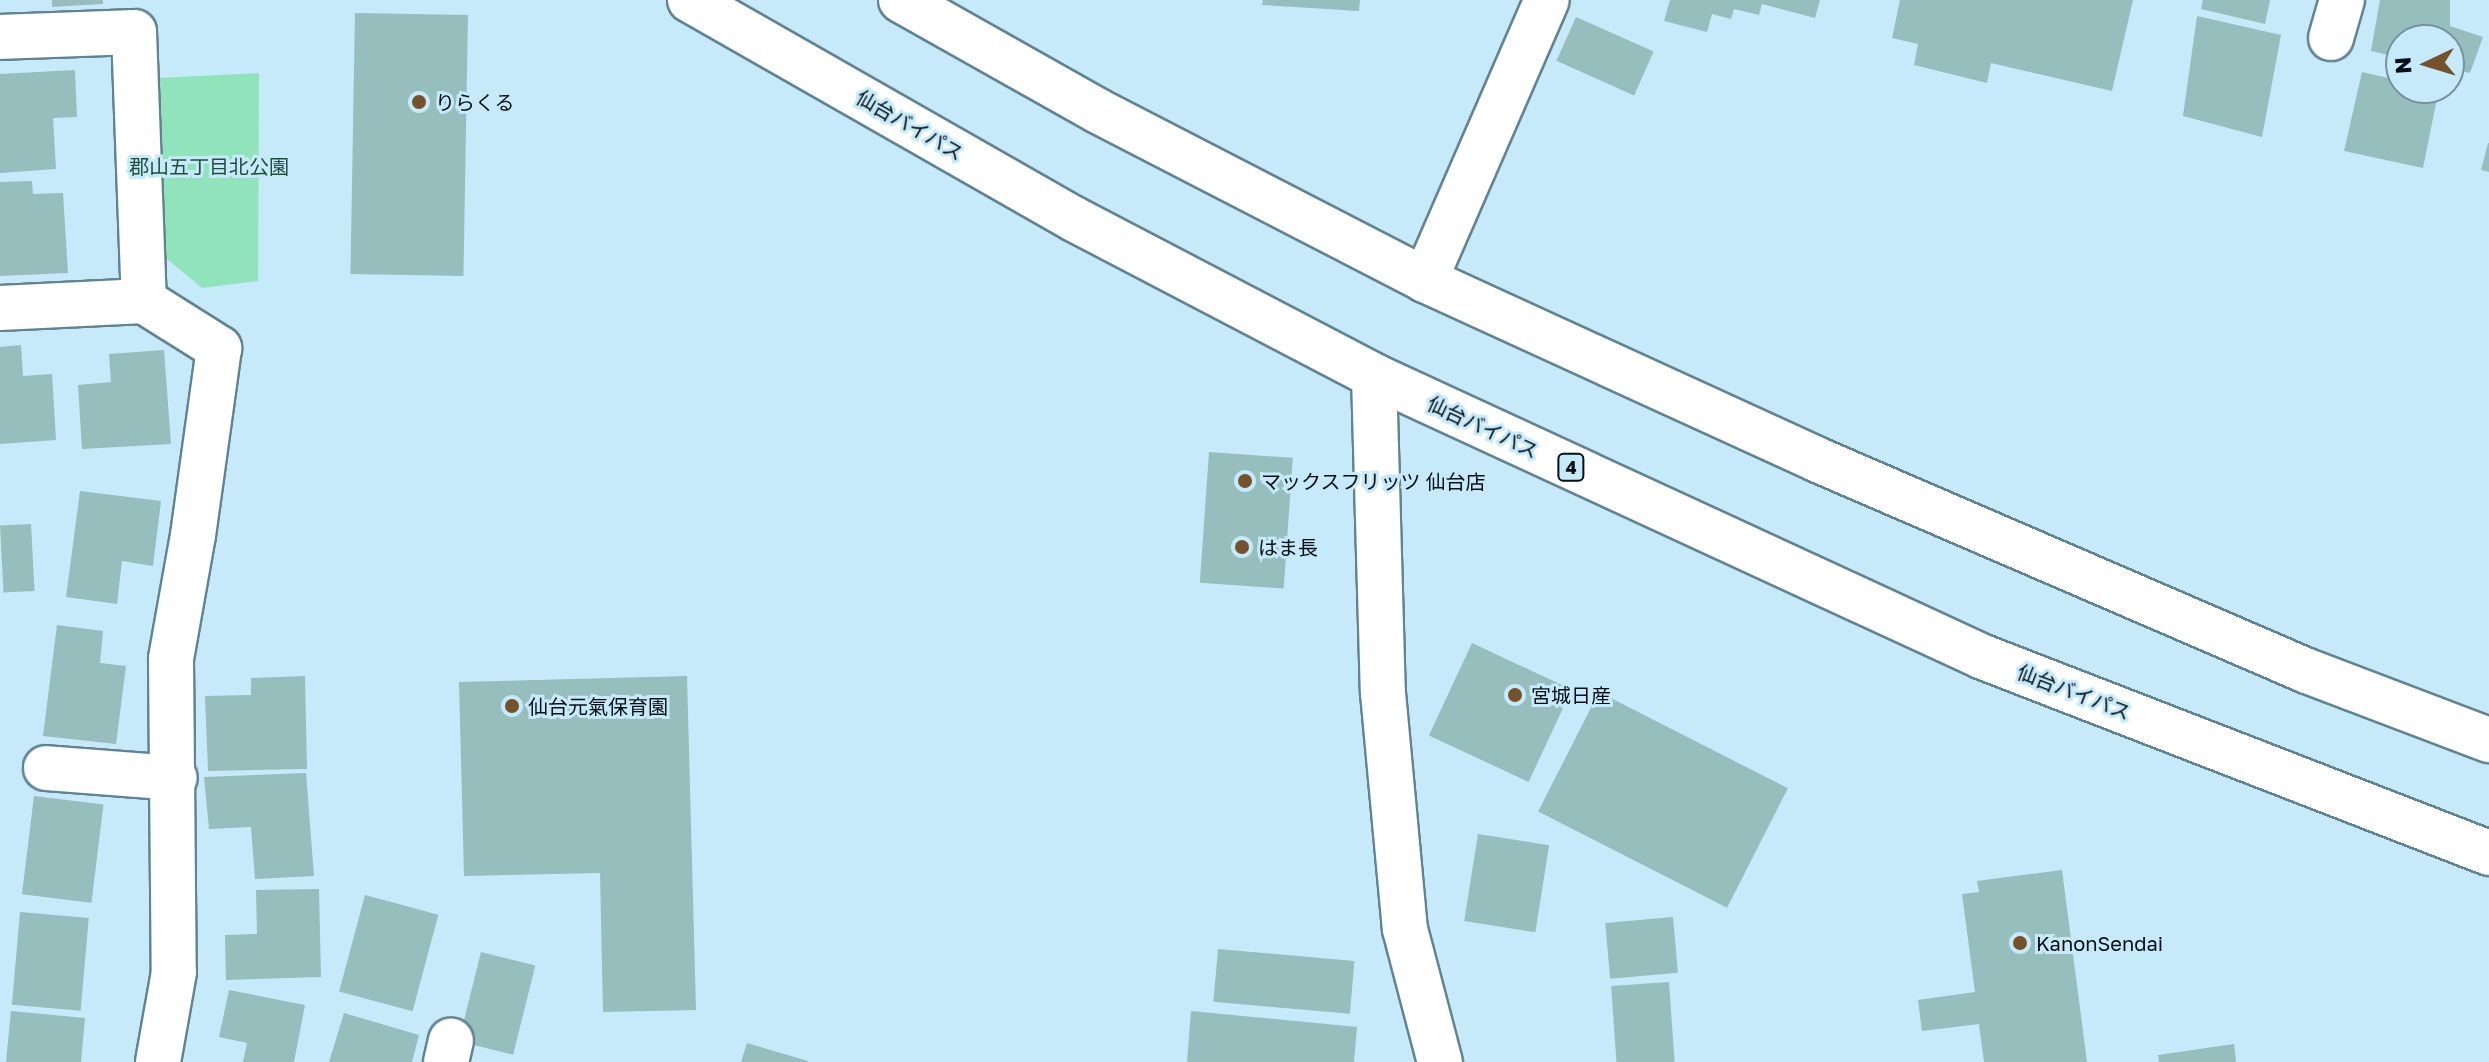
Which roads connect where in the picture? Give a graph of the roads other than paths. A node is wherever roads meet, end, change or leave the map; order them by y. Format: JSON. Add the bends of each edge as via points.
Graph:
{"nodes":[{"id":1,"x":690,"y":0,"type":"edge"},
{"id":2,"x":901,"y":0,"type":"edge"},
{"id":3,"x":1547,"y":0,"type":"edge"},
{"id":4,"x":0,"y":37,"type":"edge"},
{"id":5,"x":1425,"y":280,"type":"junction"},
{"id":6,"x":144,"y":301,"type":"junction"},
{"id":7,"x":0,"y":308,"type":"edge"},
{"id":8,"x":1374,"y":376,"type":"junction"},
{"id":9,"x":2489,"y":740,"type":"edge"},
{"id":10,"x":46,"y":768,"type":"dead end"},
{"id":11,"x":175,"y":778,"type":"junction"},
{"id":12,"x":2489,"y":853,"type":"edge"},
{"id":13,"x":158,"y":1062,"type":"edge"},
{"id":14,"x":1440,"y":1062,"type":"edge"}],
"edges":[{"from":1,"to":8,"type":"main road","name":"仙台バイパス","number":"4","via":[[1074,219]]},
{"from":2,"to":5,"type":"main road","via":[[1098,111]]},
{"from":3,"to":5,"type":"main road"},
{"from":4,"to":6,"type":"main road","via":[[134,32]]},
{"from":5,"to":9,"type":"main road","via":[[1833,466],[2307,671]]},
{"from":6,"to":7,"type":"main road"},
{"from":6,"to":11,"type":"main road","via":[[219,348],[171,659]]},
{"from":8,"to":12,"type":"main road","name":"仙台バイパス","number":"4","via":[[1983,657]]},
{"from":8,"to":14,"type":"main road","via":[[1383,693],[1404,914]]},
{"from":10,"to":11,"type":"main road"},
{"from":11,"to":13,"type":"main road","via":[[174,972]]}]}
